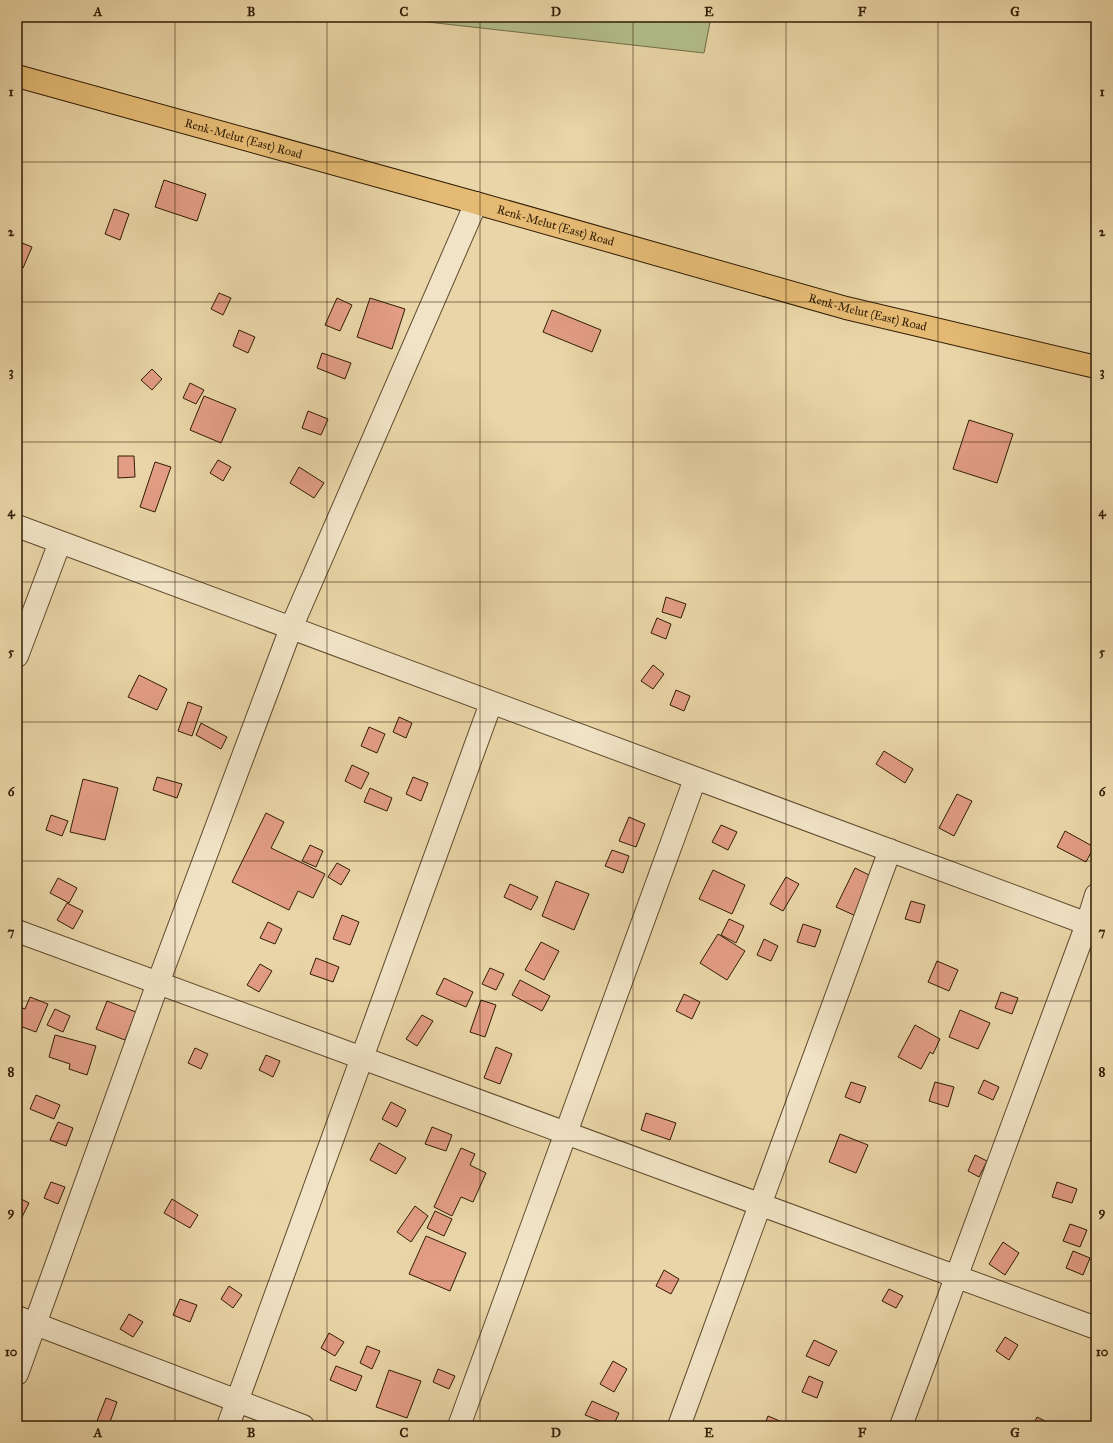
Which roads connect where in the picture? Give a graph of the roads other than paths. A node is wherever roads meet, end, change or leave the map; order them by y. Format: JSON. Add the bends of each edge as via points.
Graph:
{"nodes":[{"id":1,"x":17,"y":76,"type":"edge"},
{"id":2,"x":476,"y":203,"type":"junction"},
{"id":3,"x":1096,"y":367,"type":"edge"},
{"id":4,"x":17,"y":526,"type":"edge"},
{"id":5,"x":60,"y":542,"type":"junction"},
{"id":6,"x":291,"y":628,"type":"junction"},
{"id":7,"x":17,"y":656,"type":"edge"},
{"id":8,"x":491,"y":703,"type":"junction"},
{"id":9,"x":695,"y":779,"type":"junction"},
{"id":10,"x":890,"y":850,"type":"junction"},
{"id":11,"x":1096,"y":895,"type":"edge"},
{"id":12,"x":1091,"y":925,"type":"edge"},
{"id":13,"x":17,"y":931,"type":"edge"},
{"id":14,"x":158,"y":983,"type":"junction"},
{"id":15,"x":362,"y":1058,"type":"junction"},
{"id":16,"x":565,"y":1133,"type":"junction"},
{"id":17,"x":760,"y":1205,"type":"junction"},
{"id":18,"x":956,"y":1277,"type":"junction"},
{"id":19,"x":26,"y":1321,"type":"edge"},
{"id":20,"x":1096,"y":1328,"type":"edge"},
{"id":21,"x":17,"y":1374,"type":"edge"},
{"id":22,"x":238,"y":1401,"type":"junction"},
{"id":23,"x":228,"y":1426,"type":"edge"},
{"id":24,"x":303,"y":1426,"type":"edge"},
{"id":25,"x":459,"y":1426,"type":"edge"},
{"id":26,"x":679,"y":1426,"type":"edge"},
{"id":27,"x":901,"y":1426,"type":"edge"}],
"edges":[{"from":1,"to":2,"type":"main road","name":"Renk-Melut (East) Road"},
{"from":2,"to":3,"type":"main road","name":"Renk-Melut (East) Road","via":[[846,308]]},
{"from":2,"to":6,"type":"street"},
{"from":4,"to":5,"type":"street"},
{"from":5,"to":6,"type":"street"},
{"from":5,"to":7,"type":"street"},
{"from":6,"to":8,"type":"street"},
{"from":6,"to":14,"type":"street"},
{"from":8,"to":9,"type":"street"},
{"from":8,"to":15,"type":"street"},
{"from":9,"to":10,"type":"street"},
{"from":9,"to":16,"type":"street"},
{"from":10,"to":12,"type":"street"},
{"from":10,"to":17,"type":"street"},
{"from":11,"to":12,"type":"street"},
{"from":12,"to":18,"type":"street"},
{"from":13,"to":14,"type":"street"},
{"from":14,"to":15,"type":"street"},
{"from":14,"to":19,"type":"street"},
{"from":15,"to":16,"type":"street"},
{"from":15,"to":22,"type":"street"},
{"from":16,"to":17,"type":"street"},
{"from":16,"to":25,"type":"street"},
{"from":17,"to":18,"type":"street"},
{"from":17,"to":26,"type":"street"},
{"from":18,"to":20,"type":"street"},
{"from":18,"to":27,"type":"street"},
{"from":19,"to":21,"type":"street"},
{"from":19,"to":22,"type":"street"},
{"from":22,"to":23,"type":"street"},
{"from":22,"to":24,"type":"street"}]}
